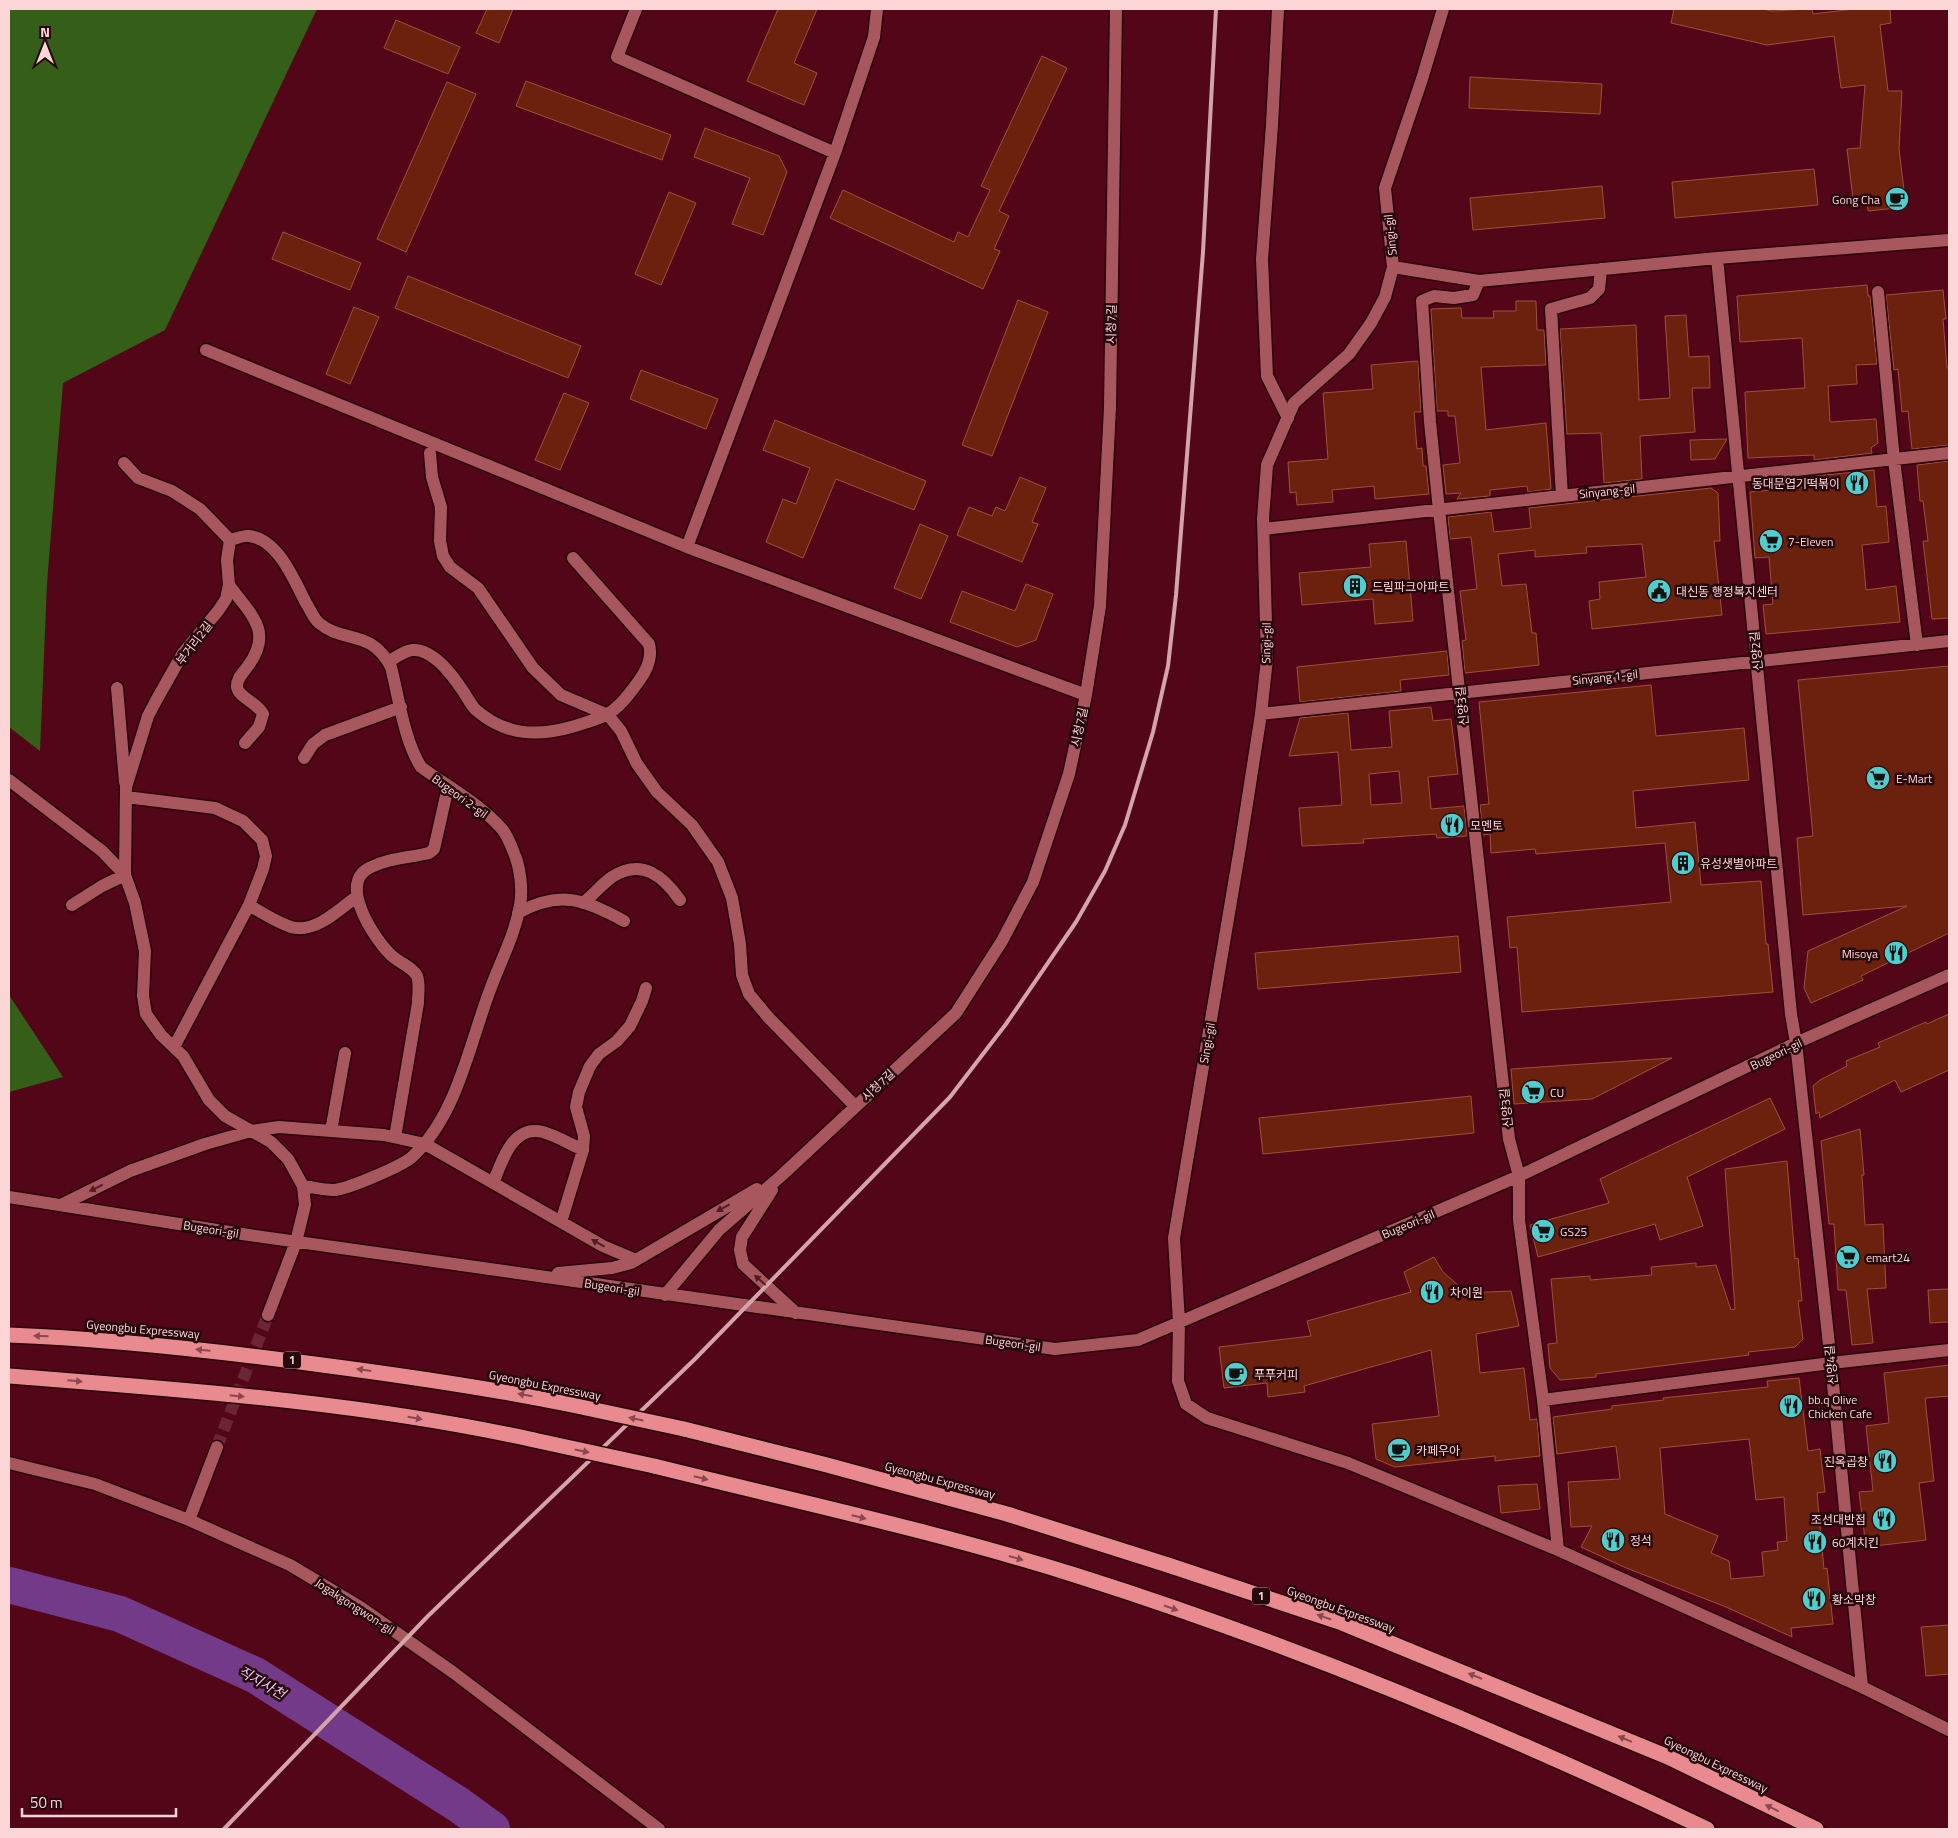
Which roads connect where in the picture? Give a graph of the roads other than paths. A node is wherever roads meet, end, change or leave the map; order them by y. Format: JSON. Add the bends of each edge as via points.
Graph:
{"nodes":[{"id":1,"x":636,"y":9,"type":"edge"},
{"id":2,"x":876,"y":9,"type":"edge"},
{"id":3,"x":1116,"y":9,"type":"edge"},
{"id":4,"x":1278,"y":9,"type":"edge"},
{"id":5,"x":1443,"y":9,"type":"edge"},
{"id":6,"x":835,"y":153,"type":"junction"},
{"id":7,"x":1949,"y":240,"type":"edge"},
{"id":8,"x":1717,"y":258,"type":"junction"},
{"id":9,"x":1393,"y":267,"type":"junction"},
{"id":10,"x":1601,"y":269,"type":"junction"},
{"id":11,"x":1479,"y":281,"type":"junction"},
{"id":12,"x":1878,"y":292,"type":"dead end"},
{"id":13,"x":206,"y":350,"type":"dead end"},
{"id":14,"x":1288,"y":418,"type":"junction"},
{"id":15,"x":430,"y":453,"type":"dead end"},
{"id":16,"x":1949,"y":453,"type":"edge"},
{"id":17,"x":1894,"y":460,"type":"junction"},
{"id":18,"x":124,"y":463,"type":"dead end"},
{"id":19,"x":1738,"y":476,"type":"junction"},
{"id":20,"x":1562,"y":496,"type":"junction"},
{"id":21,"x":1439,"y":510,"type":"junction"},
{"id":22,"x":1264,"y":529,"type":"junction"},
{"id":23,"x":230,"y":540,"type":"junction"},
{"id":24,"x":687,"y":547,"type":"junction"},
{"id":25,"x":573,"y":558,"type":"dead end"},
{"id":26,"x":229,"y":585,"type":"junction"},
{"id":27,"x":1949,"y":641,"type":"edge"},
{"id":28,"x":1917,"y":645,"type":"junction"},
{"id":29,"x":1757,"y":661,"type":"junction"},
{"id":30,"x":388,"y":662,"type":"junction"},
{"id":31,"x":116,"y":688,"type":"dead end"},
{"id":32,"x":1461,"y":692,"type":"junction"},
{"id":33,"x":1086,"y":695,"type":"junction"},
{"id":34,"x":401,"y":707,"type":"junction"},
{"id":35,"x":1260,"y":714,"type":"junction"},
{"id":36,"x":608,"y":716,"type":"junction"},
{"id":37,"x":245,"y":743,"type":"dead end"},
{"id":38,"x":304,"y":758,"type":"dead end"},
{"id":39,"x":9,"y":780,"type":"edge"},
{"id":40,"x":448,"y":787,"type":"junction"},
{"id":41,"x":126,"y":792,"type":"junction"},
{"id":42,"x":125,"y":875,"type":"junction"},
{"id":43,"x":357,"y":896,"type":"junction"},
{"id":44,"x":680,"y":900,"type":"dead end"},
{"id":45,"x":583,"y":903,"type":"junction"},
{"id":46,"x":72,"y":905,"type":"dead end"},
{"id":47,"x":249,"y":906,"type":"junction"},
{"id":48,"x":518,"y":913,"type":"junction"},
{"id":49,"x":624,"y":921,"type":"dead end"},
{"id":50,"x":1949,"y":975,"type":"edge"},
{"id":51,"x":646,"y":988,"type":"dead end"},
{"id":52,"x":1796,"y":1043,"type":"junction"},
{"id":53,"x":174,"y":1047,"type":"junction"},
{"id":54,"x":345,"y":1053,"type":"dead end"},
{"id":55,"x":856,"y":1106,"type":"junction"},
{"id":56,"x":251,"y":1131,"type":"junction"},
{"id":57,"x":331,"y":1131,"type":"junction"},
{"id":58,"x":395,"y":1137,"type":"junction"},
{"id":59,"x":425,"y":1144,"type":"junction"},
{"id":60,"x":583,"y":1150,"type":"junction"},
{"id":61,"x":781,"y":1176,"type":"junction"},
{"id":62,"x":1519,"y":1176,"type":"junction"},
{"id":63,"x":493,"y":1183,"type":"junction"},
{"id":64,"x":303,"y":1186,"type":"junction"},
{"id":65,"x":9,"y":1197,"type":"edge"},
{"id":66,"x":61,"y":1205,"type":"junction"},
{"id":67,"x":561,"y":1222,"type":"junction"},
{"id":68,"x":296,"y":1242,"type":"junction"},
{"id":69,"x":636,"y":1260,"type":"junction"},
{"id":70,"x":527,"y":1274,"type":"junction"},
{"id":71,"x":665,"y":1295,"type":"junction"},
{"id":72,"x":796,"y":1313,"type":"junction"},
{"id":73,"x":268,"y":1315,"type":"tunnel mouth"},
{"id":74,"x":1179,"y":1322,"type":"junction"},
{"id":75,"x":9,"y":1335,"type":"edge"},
{"id":76,"x":1949,"y":1350,"type":"edge"},
{"id":77,"x":1831,"y":1363,"type":"junction"},
{"id":78,"x":9,"y":1376,"type":"edge"},
{"id":79,"x":1543,"y":1400,"type":"junction"},
{"id":80,"x":217,"y":1447,"type":"tunnel mouth"},
{"id":81,"x":9,"y":1463,"type":"edge"},
{"id":82,"x":189,"y":1520,"type":"junction"},
{"id":83,"x":1558,"y":1550,"type":"junction"},
{"id":84,"x":1862,"y":1687,"type":"junction"},
{"id":85,"x":1949,"y":1730,"type":"edge"},
{"id":86,"x":660,"y":1829,"type":"edge"},
{"id":87,"x":1707,"y":1829,"type":"edge"},
{"id":88,"x":1816,"y":1829,"type":"edge"}],
"edges":[{"from":1,"to":6,"type":"street","via":[[617,57]]},
{"from":2,"to":6,"type":"street","via":[[874,37]]},
{"from":3,"to":33,"type":"street","name":"시청7길","via":[[1110,407],[1100,606]]},
{"from":4,"to":14,"type":"street","via":[[1262,259],[1267,376]]},
{"from":5,"to":9,"type":"street","name":"Singi-gil","via":[[1385,188]]},
{"from":6,"to":24,"type":"street"},
{"from":7,"to":8,"type":"street"},
{"from":8,"to":10,"type":"street"},
{"from":8,"to":19,"type":"street","name":"신양2길"},
{"from":9,"to":11,"type":"street"},
{"from":9,"to":14,"type":"street","name":"Singi-gil","via":[[1385,297],[1371,323],[1349,354],[1294,403]]},
{"from":10,"to":11,"type":"street"},
{"from":10,"to":20,"type":"street","via":[[1598,289],[1590,298],[1551,309]]},
{"from":11,"to":21,"type":"street","name":"신양3길","via":[[1473,295],[1454,298],[1434,296],[1422,302]]},
{"from":12,"to":17,"type":"street"},
{"from":13,"to":24,"type":"street"},
{"from":14,"to":22,"type":"street","name":"Singi-gil","via":[[1267,465]]},
{"from":15,"to":36,"type":"street","via":[[432,476],[441,507],[440,541],[446,562],[478,588],[533,668],[561,695]]},
{"from":16,"to":17,"type":"street","name":"Sinyang-gil"},
{"from":17,"to":19,"type":"street","name":"Sinyang-gil"},
{"from":17,"to":28,"type":"street"},
{"from":18,"to":23,"type":"street","via":[[138,478],[172,492],[200,509]]},
{"from":19,"to":20,"type":"street","name":"Sinyang-gil"},
{"from":19,"to":29,"type":"street","name":"신양2길"},
{"from":20,"to":21,"type":"street","name":"Sinyang-gil"},
{"from":21,"to":22,"type":"street","name":"Sinyang-gil"},
{"from":21,"to":32,"type":"street","name":"신양3길"},
{"from":22,"to":35,"type":"street","name":"Singi-gil","via":[[1267,659]]},
{"from":23,"to":26,"type":"street","name":"부거리2길","via":[[226,560]]},
{"from":23,"to":30,"type":"street","name":"Bugeori 2-gil","via":[[247,535],[265,540],[292,576],[316,621],[327,630],[368,641]]},
{"from":24,"to":33,"type":"street"},
{"from":25,"to":36,"type":"street","via":[[649,644],[649,663],[624,701]]},
{"from":26,"to":37,"type":"street","via":[[256,622],[261,639],[254,658],[238,680],[240,693],[263,714],[258,727]]},
{"from":26,"to":41,"type":"street","name":"부거리2길","via":[[226,599],[218,612],[183,653],[148,716]]},
{"from":27,"to":28,"type":"street","name":"Sinyang 1-gil"},
{"from":28,"to":29,"type":"street","name":"Sinyang 1-gil"},
{"from":29,"to":32,"type":"street","name":"Sinyang 1-gil"},
{"from":29,"to":52,"type":"street","name":"신양2길"},
{"from":30,"to":34,"type":"street","name":"Bugeori 2-gil"},
{"from":30,"to":36,"type":"street","via":[[412,650],[426,652],[437,660],[475,709],[507,729],[533,734]]},
{"from":31,"to":41,"type":"street"},
{"from":32,"to":35,"type":"street","name":"Sinyang 1-gil"},
{"from":32,"to":62,"type":"street","name":"신양3길","via":[[1509,1139]]},
{"from":33,"to":55,"type":"street","name":"시청7길","via":[[1069,774],[1033,882],[1002,941],[956,1012]]},
{"from":34,"to":38,"type":"street","via":[[325,735],[312,744]]},
{"from":34,"to":40,"type":"street","name":"Bugeori 2-gil","via":[[416,759],[421,767]]},
{"from":35,"to":74,"type":"street","name":"Singi-gil","via":[[1174,1238]]},
{"from":36,"to":55,"type":"street","via":[[621,731],[637,764],[657,792],[692,825],[718,862],[732,898],[742,976],[749,994]]},
{"from":39,"to":42,"type":"street","via":[[102,851]]},
{"from":40,"to":43,"type":"street","via":[[434,849],[367,869],[360,879]]},
{"from":40,"to":48,"type":"street","name":"Bugeori 2-gil","via":[[480,808],[503,830],[515,854],[520,885]]},
{"from":41,"to":42,"type":"street","name":"부거리2길"},
{"from":41,"to":47,"type":"street","via":[[215,808],[243,821],[262,840],[266,856],[264,870]]},
{"from":42,"to":46,"type":"street"},
{"from":42,"to":53,"type":"street","via":[[135,903],[145,951],[143,996],[146,1014]]},
{"from":43,"to":47,"type":"street","via":[[326,919],[303,928],[292,927]]},
{"from":43,"to":58,"type":"street","via":[[377,940],[391,956],[412,969],[419,988]]},
{"from":44,"to":45,"type":"street","via":[[653,872],[637,869],[611,878]]},
{"from":45,"to":48,"type":"street","via":[[552,899]]},
{"from":45,"to":49,"type":"street"},
{"from":47,"to":53,"type":"street"},
{"from":48,"to":59,"type":"street","name":"Bugeori 2-gil","via":[[458,1085],[438,1127]]},
{"from":50,"to":52,"type":"street","name":"Bugeori-gil"},
{"from":51,"to":60,"type":"street","via":[[630,1026],[590,1066],[576,1107],[584,1136]]},
{"from":52,"to":62,"type":"street","name":"Bugeori-gil"},
{"from":52,"to":77,"type":"street","name":"신양4길"},
{"from":53,"to":56,"type":"street","via":[[183,1056],[209,1100],[225,1116]]},
{"from":54,"to":57,"type":"street"},
{"from":55,"to":61,"type":"street","name":"시청7길"},
{"from":56,"to":57,"type":"street","via":[[279,1127]]},
{"from":56,"to":64,"type":"street","via":[[271,1142],[288,1159]]},
{"from":56,"to":66,"type":"street","one_way":true,"via":[[130,1171]]},
{"from":57,"to":58,"type":"street"},
{"from":58,"to":59,"type":"street"},
{"from":59,"to":63,"type":"street"},
{"from":59,"to":64,"type":"street","name":"Bugeori 2-gil","via":[[396,1168],[334,1190]]},
{"from":60,"to":63,"type":"street","via":[[542,1132],[529,1132],[517,1137],[509,1148]]},
{"from":60,"to":67,"type":"street"},
{"from":61,"to":69,"type":"street","one_way":true},
{"from":61,"to":71,"type":"street","name":"시청7길","via":[[719,1230]]},
{"from":72,"to":61,"type":"street","one_way":true,"via":[[743,1264],[740,1250],[742,1237]]},
{"from":62,"to":74,"type":"street","name":"Bugeori-gil"},
{"from":62,"to":79,"type":"street","via":[[1519,1220]]},
{"from":63,"to":67,"type":"street"},
{"from":64,"to":68,"type":"street","via":[[304,1205]]},
{"from":65,"to":66,"type":"street","name":"Bugeori-gil"},
{"from":66,"to":68,"type":"street","name":"Bugeori-gil"},
{"from":69,"to":67,"type":"street","one_way":true},
{"from":68,"to":70,"type":"street","name":"Bugeori-gil"},
{"from":68,"to":73,"type":"street"},
{"from":69,"to":70,"type":"street","via":[[612,1268]]},
{"from":70,"to":71,"type":"street","name":"Bugeori-gil"},
{"from":71,"to":72,"type":"street","name":"Bugeori-gil"},
{"from":72,"to":74,"type":"street","name":"Bugeori-gil","via":[[1055,1349],[1138,1340]]},
{"from":74,"to":83,"type":"street","name":"Singi-gil","via":[[1178,1381],[1186,1404],[1207,1418],[1348,1463]]},
{"from":88,"to":75,"type":"highway","name":"Gyeongbu Expressway","number":"1","one_way":true,"bridge":true,"via":[[1668,1757],[1342,1623],[1007,1514],[684,1429],[530,1396],[224,1351]]},
{"from":76,"to":77,"type":"street"},
{"from":77,"to":79,"type":"street"},
{"from":77,"to":84,"type":"street","name":"신양4길"},
{"from":78,"to":87,"type":"highway","one_way":true,"bridge":true,"via":[[375,1410],[654,1466],[936,1536],[1077,1575],[1272,1642],[1438,1709]]},
{"from":79,"to":83,"type":"street"},
{"from":80,"to":82,"type":"street"},
{"from":81,"to":82,"type":"street","name":"Jogakgongwon-gil","via":[[95,1484]]},
{"from":82,"to":86,"type":"street","name":"Jogakgongwon-gil","via":[[290,1564],[360,1607],[454,1673]]},
{"from":83,"to":84,"type":"street","name":"Singi-gil"},
{"from":84,"to":85,"type":"street","name":"Singi-gil"}]}
